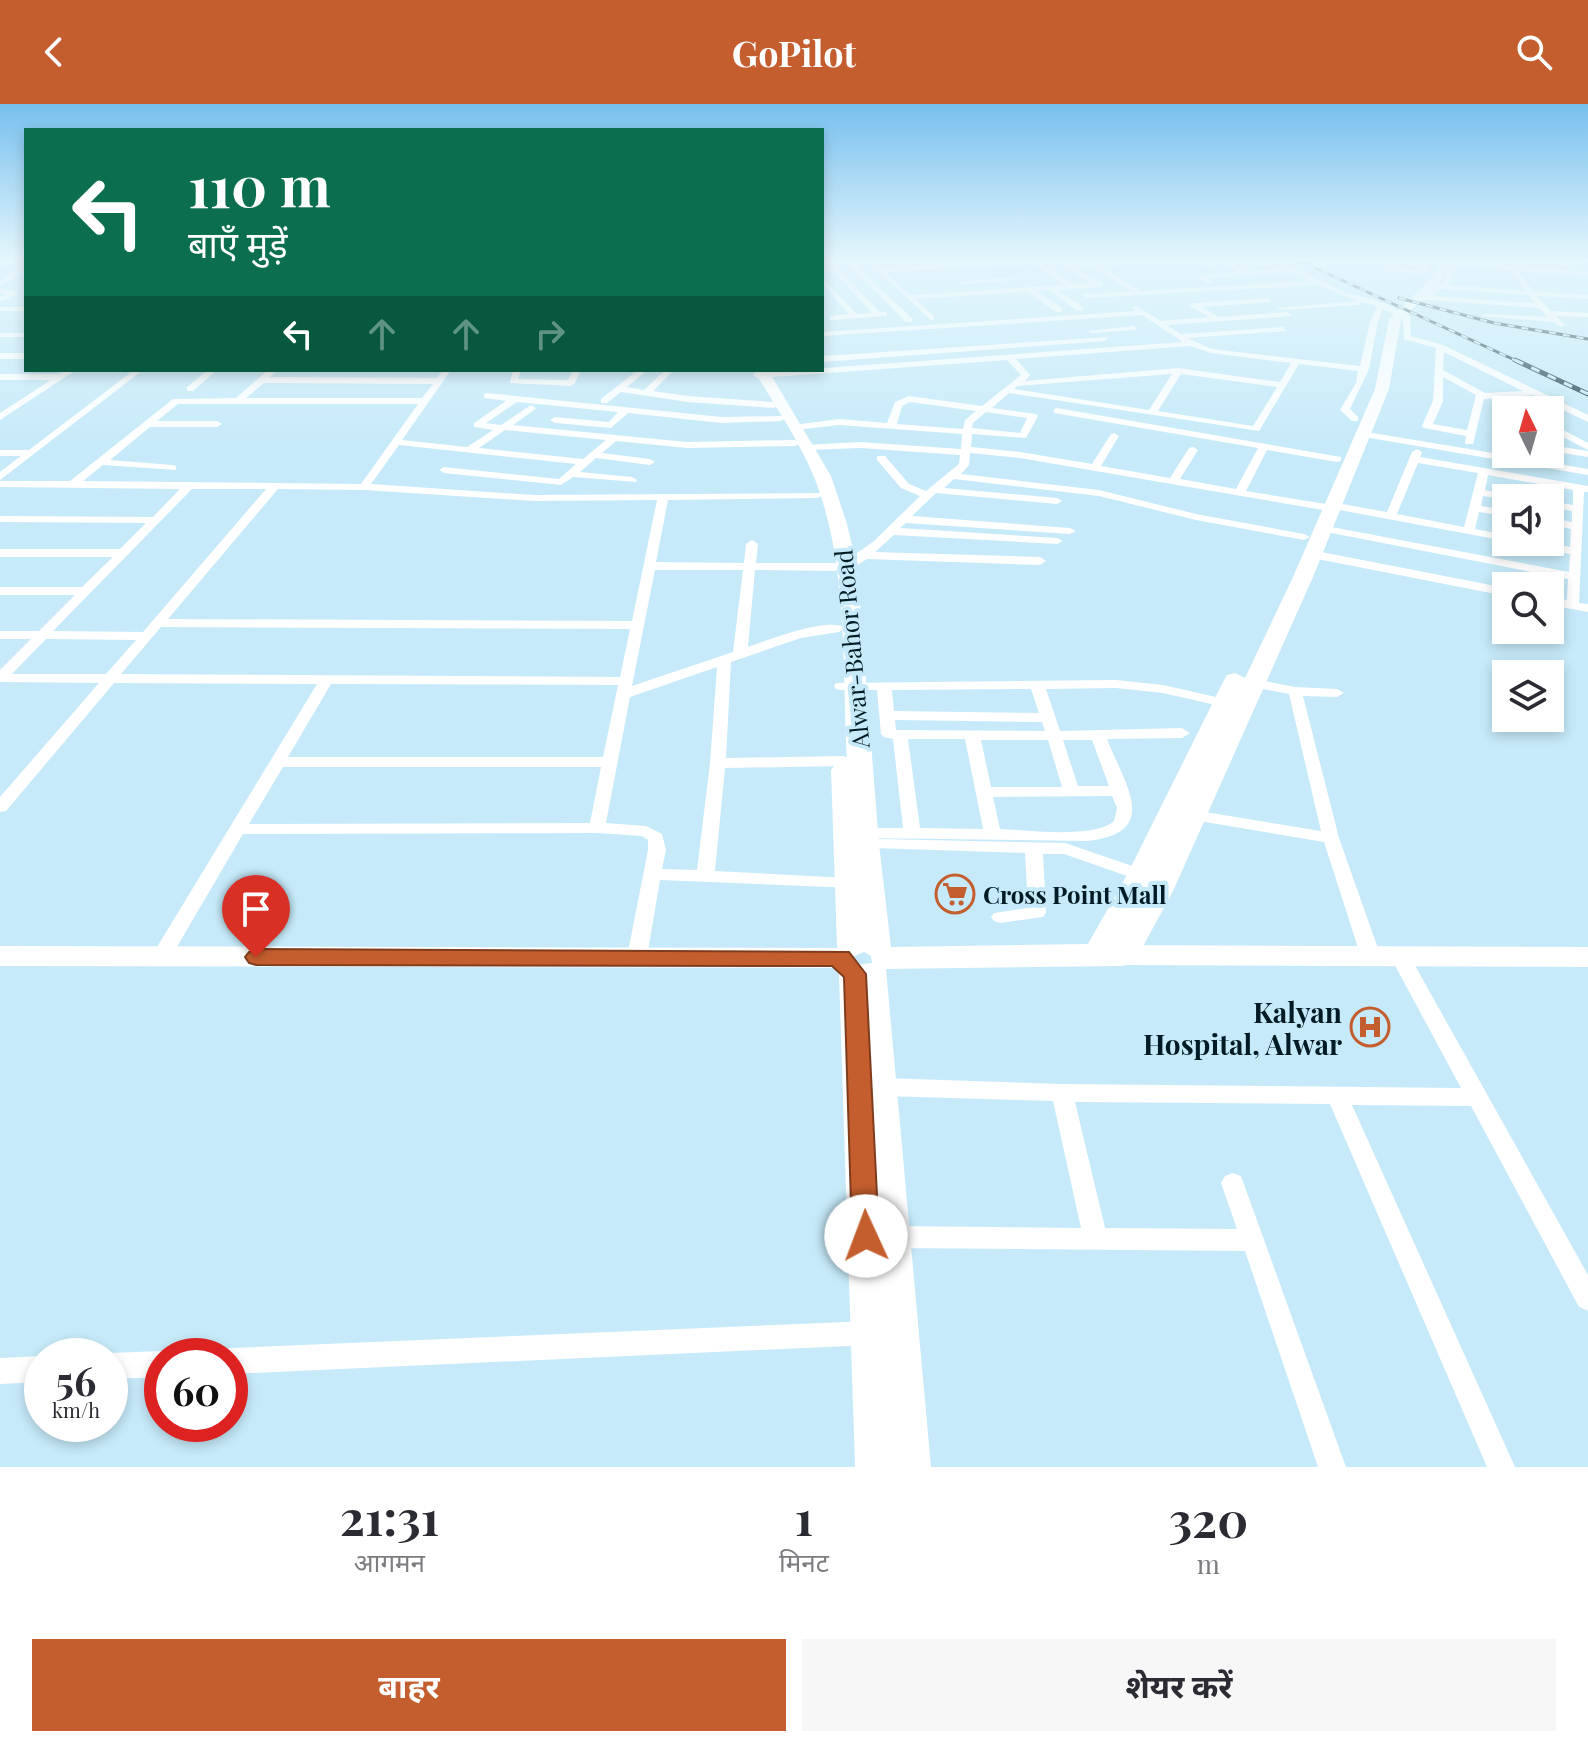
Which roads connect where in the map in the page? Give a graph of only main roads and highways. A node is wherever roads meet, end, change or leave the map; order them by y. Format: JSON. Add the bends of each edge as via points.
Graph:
{"nodes":[{"id":1,"x":1383,"y":323,"type":"edge"},
{"id":2,"x":1394,"y":323,"type":"edge"},
{"id":3,"x":759,"y":372,"type":"edge"},
{"id":4,"x":1361,"y":420,"type":"junction"},
{"id":5,"x":791,"y":428,"type":"junction"},
{"id":6,"x":1319,"y":523,"type":"junction"},
{"id":7,"x":849,"y":563,"type":"junction"},
{"id":8,"x":1270,"y":628,"type":"junction"},
{"id":9,"x":848,"y":686,"type":"junction"},
{"id":10,"x":1233,"y":705,"type":"junction"},
{"id":11,"x":1152,"y":879,"type":"junction"},
{"id":12,"x":864,"y":959,"type":"junction"},
{"id":13,"x":878,"y":1467,"type":"edge"},
{"id":14,"x":908,"y":1467,"type":"edge"}],
"edges":[{"from":1,"to":4,"type":"main road"},
{"from":2,"to":4,"type":"main road","via":[[1385,379]]},
{"from":3,"to":5,"type":"main road","name":"Alwar-Bahor Road"},
{"from":3,"to":5,"type":"main road","name":"Alwar-Bahor Road"},
{"from":4,"to":6,"type":"main road"},
{"from":4,"to":6,"type":"main road","via":[[1337,459]]},
{"from":5,"to":7,"type":"main road","name":"Alwar-Bahor Road"},
{"from":5,"to":7,"type":"main road","name":"Alwar-Bahor Road","via":[[832,504]]},
{"from":6,"to":8,"type":"main road"},
{"from":7,"to":9,"type":"main road","name":"Alwar-Bahor Road"},
{"from":7,"to":9,"type":"main road","name":"Alwar-Bahor Road","via":[[839,628]]},
{"from":8,"to":10,"type":"main road"},
{"from":8,"to":10,"type":"main road","via":[[1253,683]]},
{"from":9,"to":12,"type":"main road","name":"Alwar-Bahor Road","via":[[865,838]]},
{"from":9,"to":12,"type":"main road","name":"Alwar-Bahor Road","via":[[848,884]]},
{"from":10,"to":11,"type":"main road"},
{"from":10,"to":11,"type":"main road","via":[[1193,815]]},
{"from":11,"to":12,"type":"main road","via":[[1110,955]]},
{"from":12,"to":13,"type":"main road"},
{"from":12,"to":14,"type":"main road","via":[[883,1087]]}]}
